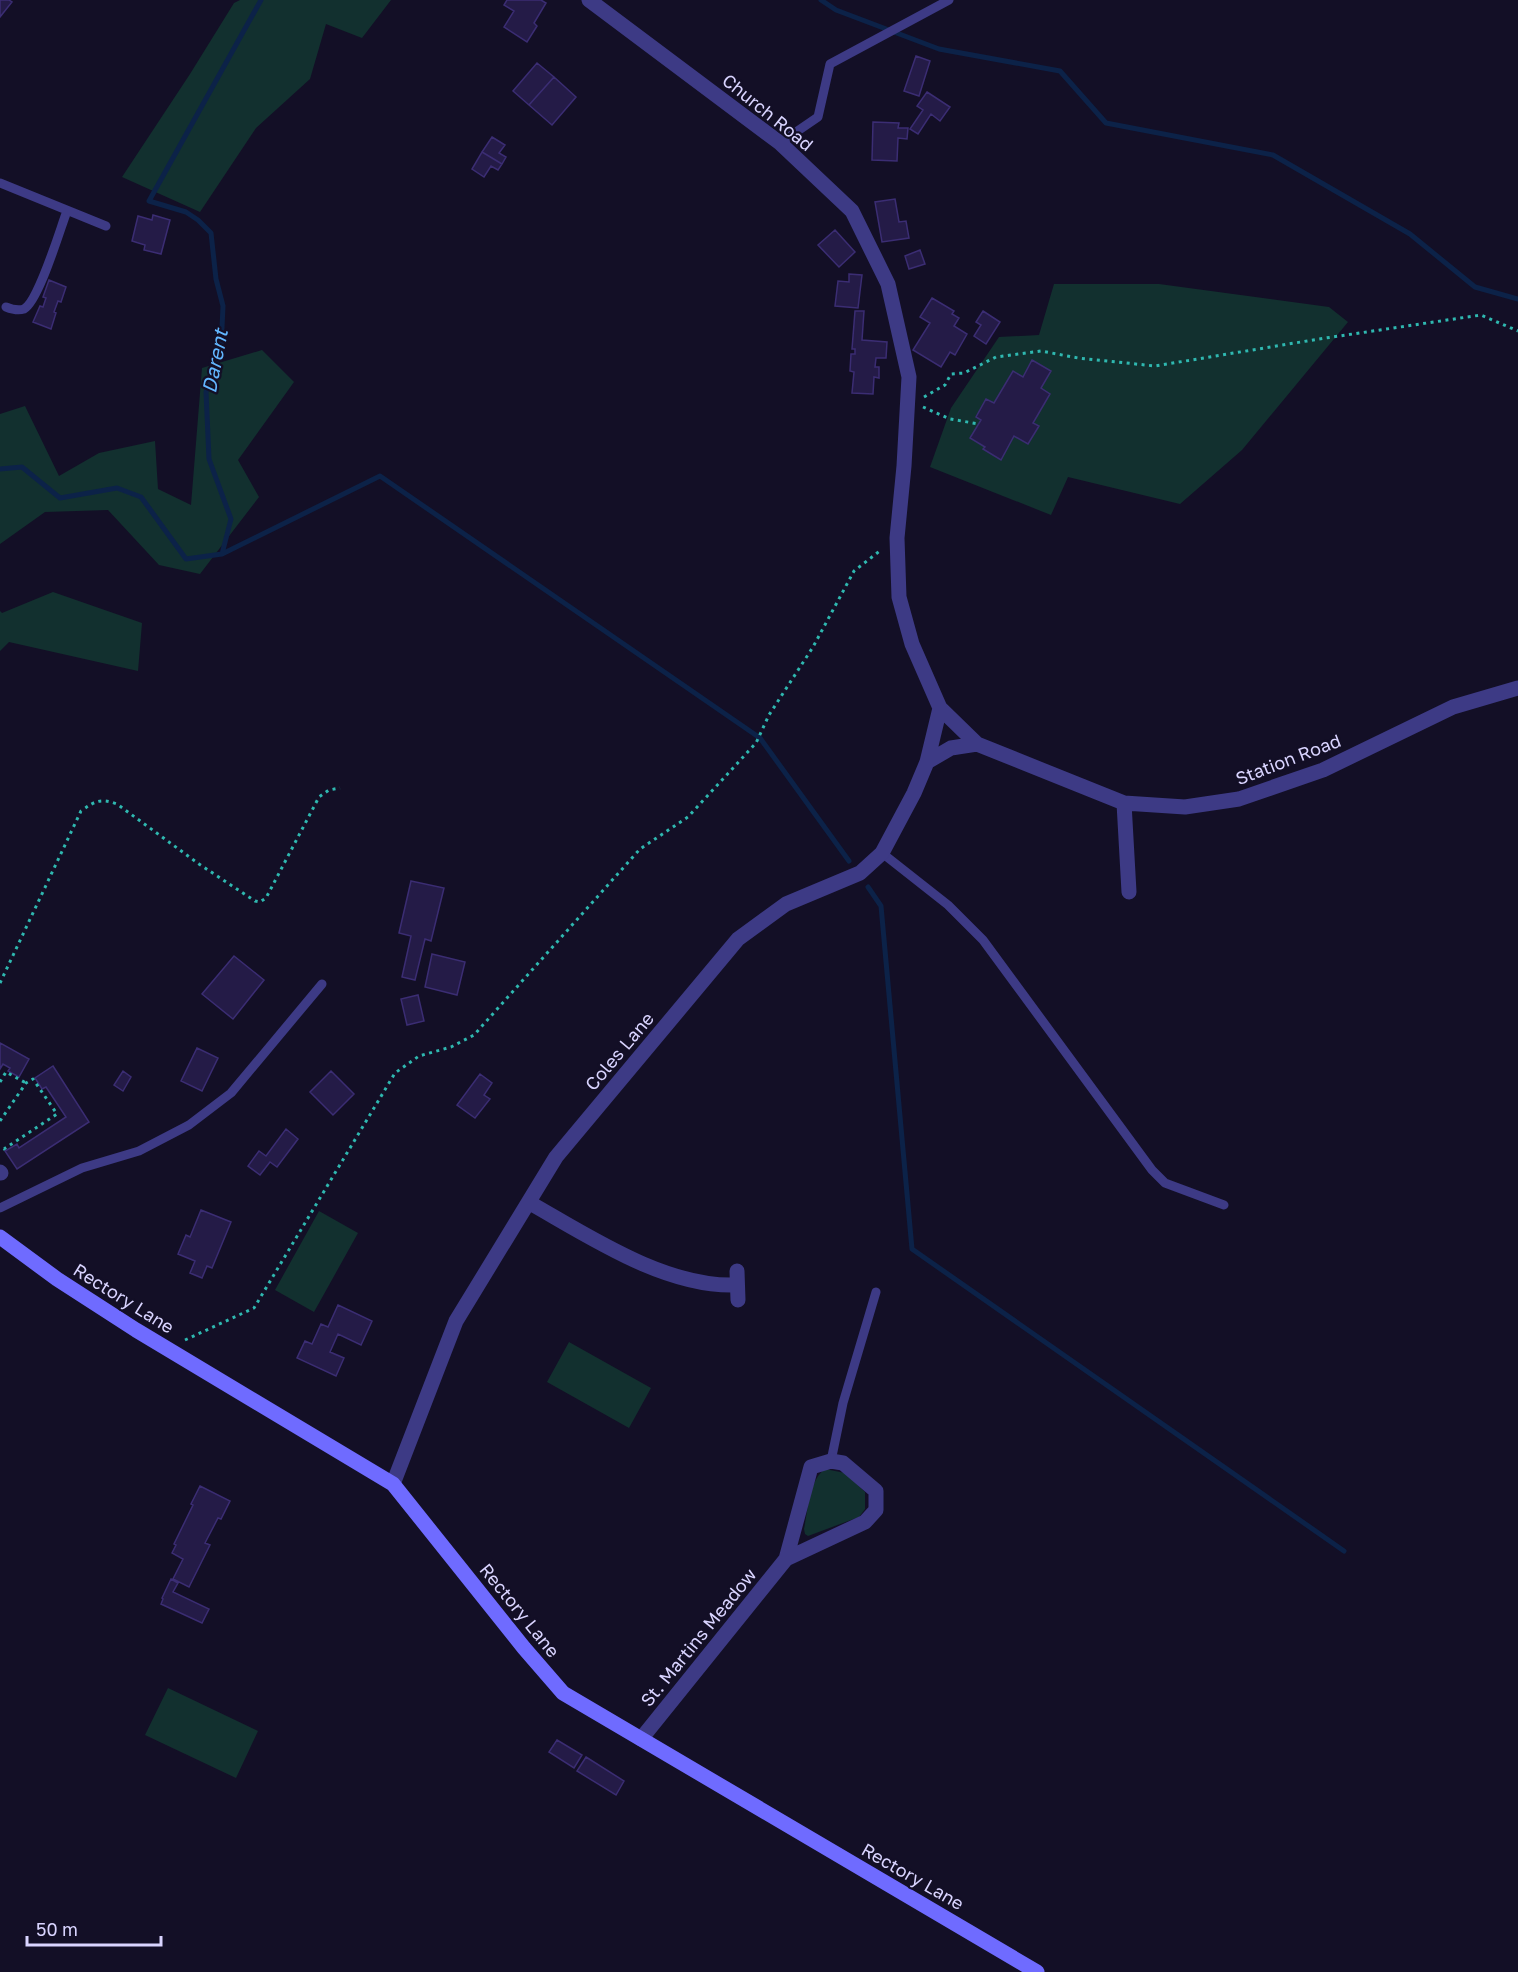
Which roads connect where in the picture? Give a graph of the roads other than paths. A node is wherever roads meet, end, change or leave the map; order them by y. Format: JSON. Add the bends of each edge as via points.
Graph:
{"nodes":[{"id":1,"x":589,"y":0,"type":"edge"},
{"id":2,"x":949,"y":0,"type":"edge"},
{"id":3,"x":780,"y":143,"type":"junction"},
{"id":4,"x":0,"y":183,"type":"edge"},
{"id":5,"x":67,"y":211,"type":"junction"},
{"id":6,"x":106,"y":226,"type":"dead end"},
{"id":7,"x":6,"y":307,"type":"dead end"},
{"id":8,"x":1518,"y":688,"type":"edge"},
{"id":9,"x":940,"y":708,"type":"junction"},
{"id":10,"x":976,"y":744,"type":"junction"},
{"id":11,"x":927,"y":762,"type":"junction"},
{"id":12,"x":1124,"y":803,"type":"junction"},
{"id":13,"x":882,"y":853,"type":"junction"},
{"id":14,"x":1130,"y":892,"type":"dead end"},
{"id":15,"x":322,"y":984,"type":"dead end"},
{"id":16,"x":530,"y":1203,"type":"junction"},
{"id":17,"x":1224,"y":1205,"type":"dead end"},
{"id":18,"x":0,"y":1208,"type":"edge"},
{"id":19,"x":0,"y":1237,"type":"edge"},
{"id":20,"x":737,"y":1286,"type":"dead end"},
{"id":21,"x":876,"y":1292,"type":"dead end"},
{"id":22,"x":831,"y":1461,"type":"junction"},
{"id":23,"x":393,"y":1484,"type":"junction"},
{"id":24,"x":786,"y":1559,"type":"junction"},
{"id":25,"x":641,"y":1739,"type":"junction"},
{"id":26,"x":1037,"y":1972,"type":"edge"}],
"edges":[{"from":1,"to":3,"type":"street","name":"Church Road"},
{"from":2,"to":3,"type":"lane","via":[[830,64],[818,117]]},
{"from":3,"to":9,"type":"street","name":"Church Road","via":[[852,211],[888,284],[909,377],[897,538],[899,597],[912,644]]},
{"from":4,"to":5,"type":"lane"},
{"from":5,"to":6,"type":"lane"},
{"from":5,"to":7,"type":"lane","via":[[32,303],[22,310]]},
{"from":8,"to":12,"type":"street","name":"Station Road","via":[[1453,707],[1323,770],[1239,799],[1185,807]]},
{"from":9,"to":10,"type":"street","name":"Station Road"},
{"from":9,"to":11,"type":"street","name":"Coles Lane"},
{"from":10,"to":11,"type":"street","via":[[951,748]]},
{"from":10,"to":12,"type":"street","name":"Station Road"},
{"from":11,"to":13,"type":"street","name":"Coles Lane"},
{"from":12,"to":14,"type":"street"},
{"from":13,"to":16,"type":"street","name":"Coles Lane","via":[[860,873],[786,904],[738,939],[556,1157]]},
{"from":13,"to":17,"type":"lane","via":[[948,905],[983,940],[1152,1170],[1165,1183]]},
{"from":15,"to":18,"type":"lane","via":[[231,1093],[189,1125],[139,1150],[82,1168]]},
{"from":16,"to":20,"type":"street","via":[[610,1248],[680,1279]]},
{"from":16,"to":23,"type":"street","name":"Coles Lane","via":[[456,1320]]},
{"from":19,"to":23,"type":"street","name":"Rectory Lane","via":[[57,1280]]},
{"from":21,"to":22,"type":"lane","via":[[843,1403]]},
{"from":22,"to":24,"type":"street","name":"St. Martins Meadow","via":[[811,1467]]},
{"from":22,"to":24,"type":"street","name":"St. Martins Meadow","via":[[843,1463],[876,1491],[876,1510],[865,1522]]},
{"from":23,"to":25,"type":"street","name":"Rectory Lane","via":[[563,1693]]},
{"from":24,"to":25,"type":"street","name":"St. Martins Meadow"},
{"from":25,"to":26,"type":"street","name":"Rectory Lane"}]}
